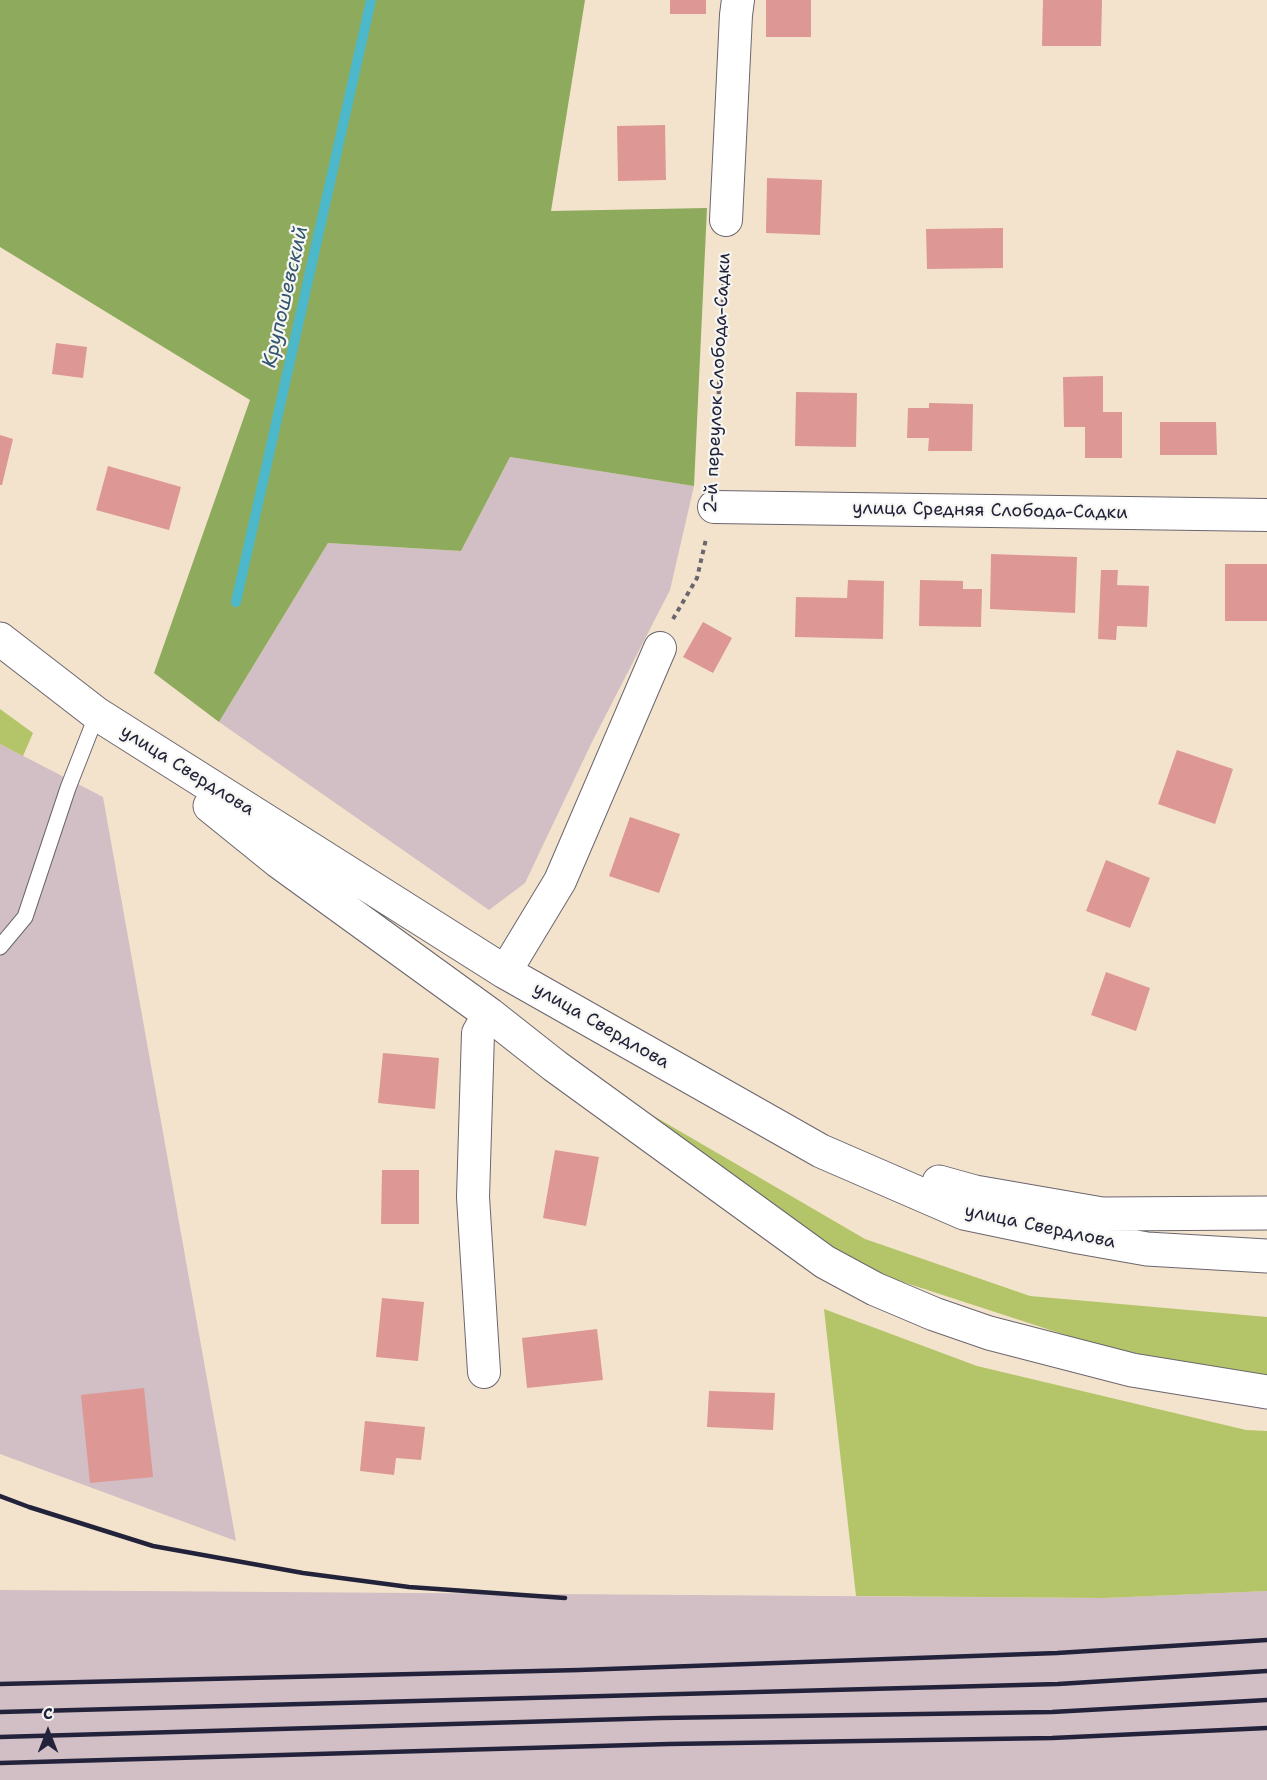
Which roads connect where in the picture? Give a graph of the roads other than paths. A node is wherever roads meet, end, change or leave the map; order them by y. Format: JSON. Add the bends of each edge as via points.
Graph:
{"nodes":[{"id":1,"x":738,"y":0,"type":"edge"},
{"id":2,"x":726,"y":220,"type":"road end"},
{"id":3,"x":714,"y":507,"type":"road end"},
{"id":4,"x":1267,"y":515,"type":"edge"},
{"id":5,"x":0,"y":639,"type":"edge"},
{"id":6,"x":660,"y":648,"type":"road end"},
{"id":7,"x":97,"y":714,"type":"junction"},
{"id":8,"x":0,"y":947,"type":"edge"},
{"id":9,"x":505,"y":972,"type":"junction"},
{"id":10,"x":489,"y":1014,"type":"junction"},
{"id":11,"x":821,"y":1151,"type":"junction"},
{"id":12,"x":1267,"y":1213,"type":"edge"},
{"id":13,"x":1267,"y":1256,"type":"edge"},
{"id":14,"x":484,"y":1372,"type":"dead end"},
{"id":15,"x":1267,"y":1392,"type":"edge"}],
"edges":[{"from":1,"to":2,"type":"street"},
{"from":3,"to":4,"type":"street","name":"улица Средняя Слобода-Садки"},
{"from":5,"to":7,"type":"main road","name":"улица Свердлова"},
{"from":6,"to":9,"type":"street","via":[[560,882]]},
{"from":7,"to":8,"type":"lane","via":[[25,917]]},
{"from":7,"to":9,"type":"main road","name":"улица Свердлова"},
{"from":7,"to":10,"type":"main road","via":[[278,861]]},
{"from":9,"to":11,"type":"main road","name":"улица Свердлова"},
{"from":10,"to":14,"type":"street","via":[[478,1032],[473,1197]]},
{"from":10,"to":15,"type":"main road","via":[[825,1262],[876,1289],[1000,1336],[1132,1370]]},
{"from":11,"to":12,"type":"main road","via":[[975,1192],[1102,1214]]},
{"from":11,"to":13,"type":"main road","name":"улица Свердлова","via":[[964,1213],[1147,1249]]}]}
